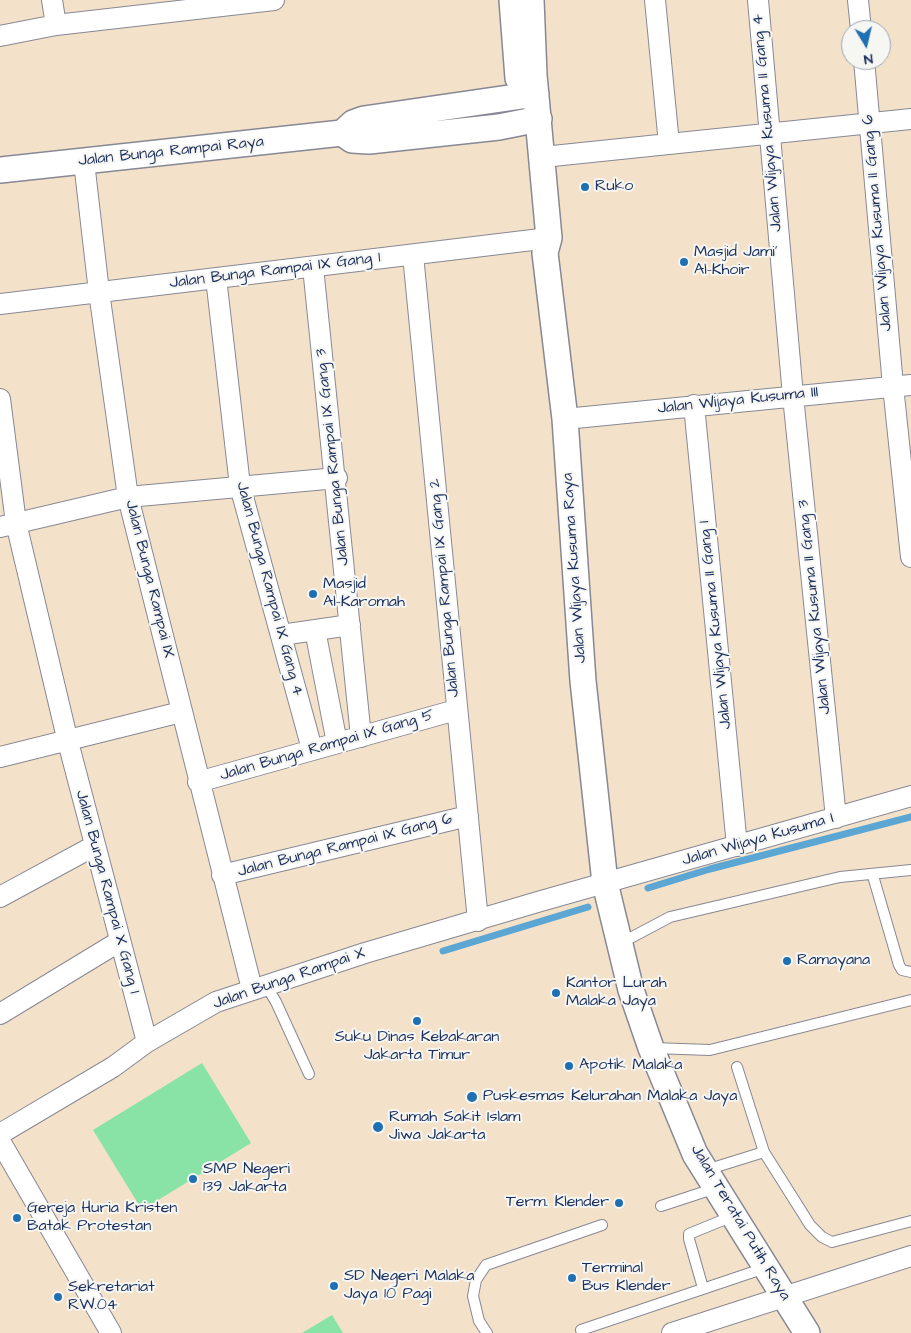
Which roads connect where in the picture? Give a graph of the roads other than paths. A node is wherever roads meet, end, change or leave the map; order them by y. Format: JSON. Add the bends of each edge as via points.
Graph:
{"nodes":[{"id":1,"x":52,"y":0,"type":"edge"},
{"id":2,"x":274,"y":0,"type":"edge"},
{"id":3,"x":512,"y":0,"type":"edge"},
{"id":4,"x":531,"y":0,"type":"edge"},
{"id":5,"x":655,"y":0,"type":"edge"},
{"id":6,"x":758,"y":0,"type":"edge"},
{"id":7,"x":858,"y":0,"type":"edge"},
{"id":8,"x":860,"y":20,"type":"edge"},
{"id":9,"x":56,"y":25,"type":"junction"},
{"id":10,"x":0,"y":36,"type":"edge"},
{"id":11,"x":865,"y":70,"type":"edge"},
{"id":12,"x":528,"y":95,"type":"junction"},
{"id":13,"x":911,"y":118,"type":"edge"},
{"id":14,"x":530,"y":121,"type":"junction"},
{"id":15,"x":869,"y":123,"type":"junction"},
{"id":16,"x":769,"y":132,"type":"junction"},
{"id":17,"x":342,"y":133,"type":"junction"},
{"id":18,"x":669,"y":144,"type":"junction"},
{"id":19,"x":543,"y":157,"type":"junction"},
{"id":20,"x":84,"y":162,"type":"junction"},
{"id":21,"x":0,"y":170,"type":"edge"},
{"id":22,"x":543,"y":244,"type":"junction"},
{"id":23,"x":413,"y":255,"type":"junction"},
{"id":24,"x":313,"y":267,"type":"junction"},
{"id":25,"x":216,"y":278,"type":"junction"},
{"id":26,"x":99,"y":292,"type":"junction"},
{"id":27,"x":0,"y":304,"type":"edge"},
{"id":28,"x":902,"y":386,"type":"edge"},
{"id":29,"x":794,"y":396,"type":"junction"},
{"id":30,"x":0,"y":399,"type":"edge"},
{"id":31,"x":694,"y":405,"type":"junction"},
{"id":32,"x":565,"y":419,"type":"junction"},
{"id":33,"x":336,"y":478,"type":"junction"},
{"id":34,"x":240,"y":486,"type":"junction"},
{"id":35,"x":128,"y":497,"type":"junction"},
{"id":36,"x":8,"y":525,"type":"edge"},
{"id":37,"x":911,"y":557,"type":"edge"},
{"id":38,"x":350,"y":625,"type":"junction"},
{"id":39,"x":315,"y":630,"type":"junction"},
{"id":40,"x":281,"y":635,"type":"junction"},
{"id":41,"x":456,"y":710,"type":"junction"},
{"id":42,"x":181,"y":712,"type":"junction"},
{"id":43,"x":361,"y":737,"type":"junction"},
{"id":44,"x":68,"y":742,"type":"junction"},
{"id":45,"x":337,"y":743,"type":"junction"},
{"id":46,"x":312,"y":749,"type":"junction"},
{"id":47,"x":0,"y":757,"type":"edge"},
{"id":48,"x":198,"y":782,"type":"junction"},
{"id":49,"x":911,"y":796,"type":"edge"},
{"id":50,"x":468,"y":816,"type":"junction"},
{"id":51,"x":836,"y":818,"type":"junction"},
{"id":52,"x":94,"y":846,"type":"junction"},
{"id":53,"x":737,"y":846,"type":"junction"},
{"id":54,"x":911,"y":870,"type":"edge"},
{"id":55,"x":222,"y":876,"type":"junction"},
{"id":56,"x":873,"y":876,"type":"junction"},
{"id":57,"x":605,"y":883,"type":"junction"},
{"id":58,"x":0,"y":897,"type":"edge"},
{"id":59,"x":478,"y":920,"type":"junction"},
{"id":60,"x":120,"y":941,"type":"junction"},
{"id":61,"x":621,"y":943,"type":"junction"},
{"id":62,"x":911,"y":972,"type":"edge"},
{"id":63,"x":259,"y":987,"type":"junction"},
{"id":64,"x":911,"y":1000,"type":"edge"},
{"id":65,"x":0,"y":1014,"type":"edge"},
{"id":66,"x":147,"y":1042,"type":"junction"},
{"id":67,"x":651,"y":1048,"type":"junction"},
{"id":68,"x":737,"y":1068,"type":"dead end"},
{"id":69,"x":309,"y":1074,"type":"dead end"},
{"id":70,"x":0,"y":1134,"type":"edge"},
{"id":71,"x":0,"y":1141,"type":"edge"},
{"id":72,"x":764,"y":1152,"type":"junction"},
{"id":73,"x":711,"y":1179,"type":"junction"},
{"id":74,"x":661,"y":1206,"type":"dead end"},
{"id":75,"x":733,"y":1216,"type":"junction"},
{"id":76,"x":911,"y":1221,"type":"edge"},
{"id":77,"x":602,"y":1225,"type":"dead end"},
{"id":78,"x":911,"y":1256,"type":"edge"},
{"id":79,"x":765,"y":1268,"type":"junction"},
{"id":80,"x":703,"y":1288,"type":"junction"},
{"id":81,"x":786,"y":1298,"type":"junction"},
{"id":82,"x":581,"y":1330,"type":"dead end"},
{"id":83,"x":111,"y":1333,"type":"edge"},
{"id":84,"x":487,"y":1333,"type":"edge"},
{"id":85,"x":672,"y":1333,"type":"edge"},
{"id":86,"x":806,"y":1333,"type":"edge"}],
"edges":[{"from":1,"to":9,"type":"street"},
{"from":2,"to":9,"type":"street"},
{"from":3,"to":12,"type":"street"},
{"from":4,"to":12,"type":"street"},
{"from":5,"to":18,"type":"street"},
{"from":6,"to":16,"type":"street","name":"Jalan Wijaya Kusuma II Gang 4"},
{"from":7,"to":8,"type":"street"},
{"from":9,"to":10,"type":"street"},
{"from":11,"to":15,"type":"street","name":"Jalan Wijaya Kusuma II Gang 6"},
{"from":12,"to":14,"type":"street","name":"Jalan Wijaya Kusuma Raya"},
{"from":12,"to":17,"type":"street","name":"Jalan Bunga Rampai Raya","via":[[364,119],[353,123]]},
{"from":13,"to":15,"type":"street"},
{"from":14,"to":17,"type":"street","name":"Jalan Bunga Rampai Raya","via":[[369,141],[352,140]]},
{"from":14,"to":19,"type":"street","name":"Jalan Wijaya Kusuma Raya"},
{"from":14,"to":22,"type":"street","name":"Jalan Wijaya Kusuma Raya"},
{"from":15,"to":16,"type":"street"},
{"from":15,"to":28,"type":"street","name":"Jalan Wijaya Kusuma II Gang 6"},
{"from":16,"to":18,"type":"street"},
{"from":16,"to":29,"type":"street","name":"Jalan Wijaya Kusuma II Gang 4"},
{"from":17,"to":20,"type":"street","name":"Jalan Bunga Rampai Raya"},
{"from":18,"to":19,"type":"street"},
{"from":19,"to":22,"type":"street","name":"Jalan Wijaya Kusuma Raya"},
{"from":20,"to":21,"type":"street","name":"Jalan Bunga Rampai Raya"},
{"from":20,"to":26,"type":"street","name":"Jalan Bunga Rampai IX"},
{"from":22,"to":23,"type":"street","name":"Jalan Bunga Rampai IX Gang 1"},
{"from":22,"to":32,"type":"street","name":"Jalan Wijaya Kusuma Raya"},
{"from":23,"to":24,"type":"street","name":"Jalan Bunga Rampai IX Gang 1"},
{"from":23,"to":41,"type":"street","name":"Jalan Bunga Rampai IX Gang 2"},
{"from":24,"to":25,"type":"street","name":"Jalan Bunga Rampai IX Gang 1"},
{"from":24,"to":33,"type":"street","name":"Jalan Bunga Rampai IX Gang 3"},
{"from":25,"to":26,"type":"street","name":"Jalan Bunga Rampai IX Gang 1"},
{"from":25,"to":34,"type":"street","name":"Jalan Bunga Rampai IX Gang 4"},
{"from":26,"to":27,"type":"street","name":"Jalan Bunga Rampai IX Gang 1"},
{"from":26,"to":35,"type":"street","name":"Jalan Bunga Rampai IX"},
{"from":28,"to":29,"type":"street","name":"Jalan Wijaya Kusuma III"},
{"from":28,"to":37,"type":"street","name":"Jalan Wijaya Kusuma II Gang 6"},
{"from":29,"to":31,"type":"street","name":"Jalan Wijaya Kusuma III"},
{"from":29,"to":51,"type":"street","name":"Jalan Wijaya Kusuma II Gang 3"},
{"from":30,"to":36,"type":"street","name":"Jalan Bunga Rampai X Gang 1"},
{"from":31,"to":32,"type":"street","name":"Jalan Wijaya Kusuma III"},
{"from":31,"to":53,"type":"street","name":"Jalan Wijaya Kusuma II Gang 1"},
{"from":32,"to":57,"type":"street","name":"Jalan Wijaya Kusuma Raya","via":[[583,681]]},
{"from":33,"to":34,"type":"street"},
{"from":33,"to":38,"type":"street","name":"Jalan Bunga Rampai IX Gang 3"},
{"from":34,"to":35,"type":"street"},
{"from":34,"to":40,"type":"street","name":"Jalan Bunga Rampai IX Gang 4"},
{"from":35,"to":36,"type":"street"},
{"from":35,"to":42,"type":"street","name":"Jalan Bunga Rampai IX"},
{"from":36,"to":44,"type":"street","name":"Jalan Bunga Rampai X Gang 1"},
{"from":38,"to":39,"type":"street"},
{"from":38,"to":43,"type":"street","name":"Jalan Bunga Rampai IX Gang 3"},
{"from":39,"to":40,"type":"street"},
{"from":39,"to":45,"type":"street"},
{"from":40,"to":46,"type":"street","name":"Jalan Bunga Rampai IX Gang 4"},
{"from":41,"to":43,"type":"street","name":"Jalan Bunga Rampai IX Gang 5"},
{"from":41,"to":50,"type":"street","name":"Jalan Bunga Rampai IX Gang 2"},
{"from":42,"to":44,"type":"street"},
{"from":42,"to":48,"type":"street","name":"Jalan Bunga Rampai IX"},
{"from":43,"to":45,"type":"street","name":"Jalan Bunga Rampai IX Gang 5"},
{"from":44,"to":47,"type":"street"},
{"from":44,"to":52,"type":"street","name":"Jalan Bunga Rampai X Gang 1"},
{"from":45,"to":46,"type":"street","name":"Jalan Bunga Rampai IX Gang 5"},
{"from":46,"to":48,"type":"street","name":"Jalan Bunga Rampai IX Gang 5"},
{"from":48,"to":55,"type":"street","name":"Jalan Bunga Rampai IX"},
{"from":49,"to":51,"type":"street","name":"Jalan Wijaya Kusuma I"},
{"from":50,"to":55,"type":"street","name":"Jalan Bunga Rampai IX Gang 6"},
{"from":50,"to":59,"type":"street","name":"Jalan Bunga Rampai IX Gang 2"},
{"from":51,"to":53,"type":"street","name":"Jalan Wijaya Kusuma I"},
{"from":52,"to":58,"type":"street"},
{"from":52,"to":60,"type":"street","name":"Jalan Bunga Rampai X Gang 1"},
{"from":53,"to":57,"type":"street","name":"Jalan Wijaya Kusuma I"},
{"from":54,"to":56,"type":"lane"},
{"from":55,"to":63,"type":"street","name":"Jalan Bunga Rampai IX"},
{"from":56,"to":61,"type":"lane","via":[[840,877],[670,917]]},
{"from":56,"to":62,"type":"lane","via":[[899,965],[902,970]]},
{"from":57,"to":59,"type":"street","name":"Jalan Bunga Rampai X"},
{"from":57,"to":61,"type":"street","name":"Jalan Teratai Putih Raya"},
{"from":59,"to":63,"type":"street","name":"Jalan Bunga Rampai X"},
{"from":60,"to":65,"type":"street"},
{"from":60,"to":66,"type":"street","name":"Jalan Bunga Rampai X Gang 1"},
{"from":61,"to":67,"type":"street","name":"Jalan Teratai Putih Raya","via":[[631,990]]},
{"from":63,"to":66,"type":"street","name":"Jalan Bunga Rampai X","via":[[216,1002]]},
{"from":63,"to":69,"type":"lane","via":[[276,1002]]},
{"from":64,"to":67,"type":"lane","via":[[710,1050]]},
{"from":66,"to":70,"type":"street","name":"Jalan Bunga Rampai X","via":[[113,1067]]},
{"from":67,"to":73,"type":"street","name":"Jalan Teratai Putih Raya","via":[[695,1154]]},
{"from":68,"to":72,"type":"lane"},
{"from":71,"to":83,"type":"street"},
{"from":72,"to":73,"type":"lane"},
{"from":72,"to":76,"type":"lane","via":[[810,1225],[826,1240],[839,1241]]},
{"from":73,"to":74,"type":"lane"},
{"from":73,"to":75,"type":"street","name":"Jalan Teratai Putih Raya"},
{"from":75,"to":79,"type":"street","name":"Jalan Teratai Putih Raya"},
{"from":75,"to":80,"type":"lane","via":[[689,1234]]},
{"from":77,"to":84,"type":"lane","via":[[486,1265],[476,1280],[474,1296],[479,1321]]},
{"from":78,"to":81,"type":"street"},
{"from":79,"to":80,"type":"lane"},
{"from":79,"to":81,"type":"street","name":"Jalan Teratai Putih Raya"},
{"from":80,"to":82,"type":"lane"},
{"from":81,"to":85,"type":"street"},
{"from":81,"to":86,"type":"street","name":"Jalan Teratai Putih Raya"}]}
